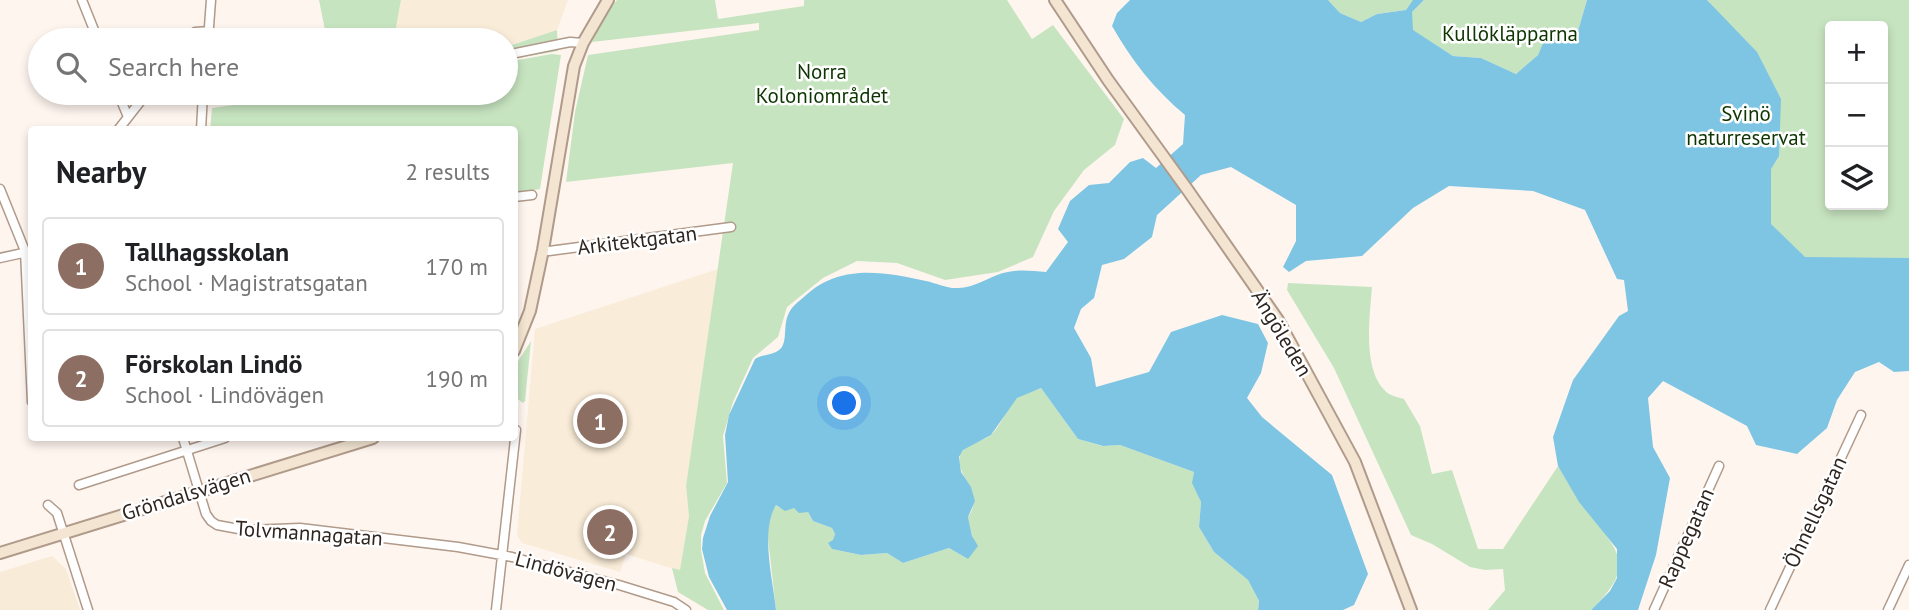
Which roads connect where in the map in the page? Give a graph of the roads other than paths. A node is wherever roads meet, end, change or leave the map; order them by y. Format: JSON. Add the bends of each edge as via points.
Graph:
{"nodes":[{"id":1,"x":82,"y":0,"type":"edge"},
{"id":2,"x":211,"y":0,"type":"edge"},
{"id":3,"x":608,"y":0,"type":"edge"},
{"id":4,"x":1045,"y":0,"type":"edge"},
{"id":5,"x":1055,"y":0,"type":"edge"},
{"id":6,"x":93,"y":28,"type":"edge"},
{"id":7,"x":209,"y":28,"type":"edge"},
{"id":8,"x":583,"y":43,"type":"junction"},
{"id":9,"x":518,"y":53,"type":"edge"},
{"id":10,"x":1108,"y":80,"type":"junction"},
{"id":11,"x":123,"y":105,"type":"edge"},
{"id":12,"x":138,"y":105,"type":"edge"},
{"id":13,"x":202,"y":105,"type":"edge"},
{"id":14,"x":128,"y":117,"type":"junction"},
{"id":15,"x":121,"y":126,"type":"edge"},
{"id":16,"x":201,"y":126,"type":"edge"},
{"id":17,"x":0,"y":189,"type":"edge"},
{"id":18,"x":532,"y":195,"type":"dead end"},
{"id":19,"x":518,"y":197,"type":"edge"},
{"id":20,"x":731,"y":227,"type":"dead end"},
{"id":21,"x":543,"y":250,"type":"junction"},
{"id":22,"x":28,"y":251,"type":"edge"},
{"id":23,"x":0,"y":258,"type":"edge"},
{"id":24,"x":518,"y":341,"type":"edge"},
{"id":25,"x":1861,"y":415,"type":"dead end"},
{"id":26,"x":184,"y":441,"type":"edge"},
{"id":27,"x":216,"y":441,"type":"edge"},
{"id":28,"x":363,"y":441,"type":"edge"},
{"id":29,"x":515,"y":441,"type":"edge"},
{"id":30,"x":187,"y":450,"type":"junction"},
{"id":31,"x":1719,"y":466,"type":"dead end"},
{"id":32,"x":79,"y":485,"type":"dead end"},
{"id":33,"x":197,"y":490,"type":"junction"},
{"id":34,"x":48,"y":505,"type":"dead end"},
{"id":35,"x":62,"y":533,"type":"junction"},
{"id":36,"x":443,"y":546,"type":"joint"},
{"id":37,"x":0,"y":553,"type":"edge"},
{"id":38,"x":502,"y":555,"type":"junction"},
{"id":39,"x":1909,"y":565,"type":"edge"},
{"id":40,"x":1656,"y":609,"type":"edge"},
{"id":41,"x":89,"y":610,"type":"edge"},
{"id":42,"x":496,"y":610,"type":"edge"},
{"id":43,"x":686,"y":610,"type":"edge"},
{"id":44,"x":1411,"y":610,"type":"edge"},
{"id":45,"x":1770,"y":610,"type":"edge"},
{"id":46,"x":1888,"y":610,"type":"edge"}],
"edges":[{"from":1,"to":6,"type":"street"},
{"from":2,"to":7,"type":"street"},
{"from":3,"to":8,"type":"main road"},
{"from":4,"to":10,"type":"main road","name":"Ängöleden"},
{"from":5,"to":10,"type":"main road","name":"Ängöleden"},
{"from":8,"to":9,"type":"street"},
{"from":8,"to":21,"type":"main road","via":[[574,66]]},
{"from":10,"to":44,"type":"main road","name":"Ängöleden","via":[[1278,320],[1355,462]]},
{"from":11,"to":14,"type":"street"},
{"from":12,"to":14,"type":"street"},
{"from":13,"to":16,"type":"street"},
{"from":14,"to":15,"type":"street"},
{"from":17,"to":22,"type":"street"},
{"from":18,"to":19,"type":"street"},
{"from":20,"to":21,"type":"street","name":"Arkitektgatan"},
{"from":21,"to":24,"type":"main road","via":[[530,311]]},
{"from":22,"to":23,"type":"street"},
{"from":25,"to":45,"type":"street","name":"Öhnellsgatan"},
{"from":26,"to":30,"type":"street","name":"Tolvmannagatan"},
{"from":27,"to":30,"type":"street"},
{"from":28,"to":33,"type":"main road","name":"Gröndalsvägen"},
{"from":29,"to":38,"type":"street"},
{"from":30,"to":32,"type":"street"},
{"from":30,"to":33,"type":"street","name":"Tolvmannagatan"},
{"from":31,"to":40,"type":"street","name":"Rappegatan"},
{"from":33,"to":35,"type":"main road","name":"Gröndalsvägen"},
{"from":33,"to":36,"type":"street","name":"Tolvmannagatan","via":[[211,521],[232,529],[300,528]]},
{"from":34,"to":35,"type":"street","via":[[57,513]]},
{"from":35,"to":37,"type":"main road","name":"Gröndalsvägen"},
{"from":35,"to":41,"type":"street"},
{"from":36,"to":38,"type":"street","name":"Lindövägen"},
{"from":38,"to":42,"type":"street"},
{"from":38,"to":43,"type":"street","name":"Lindövägen","via":[[619,585]]},
{"from":39,"to":46,"type":"street"}]}
